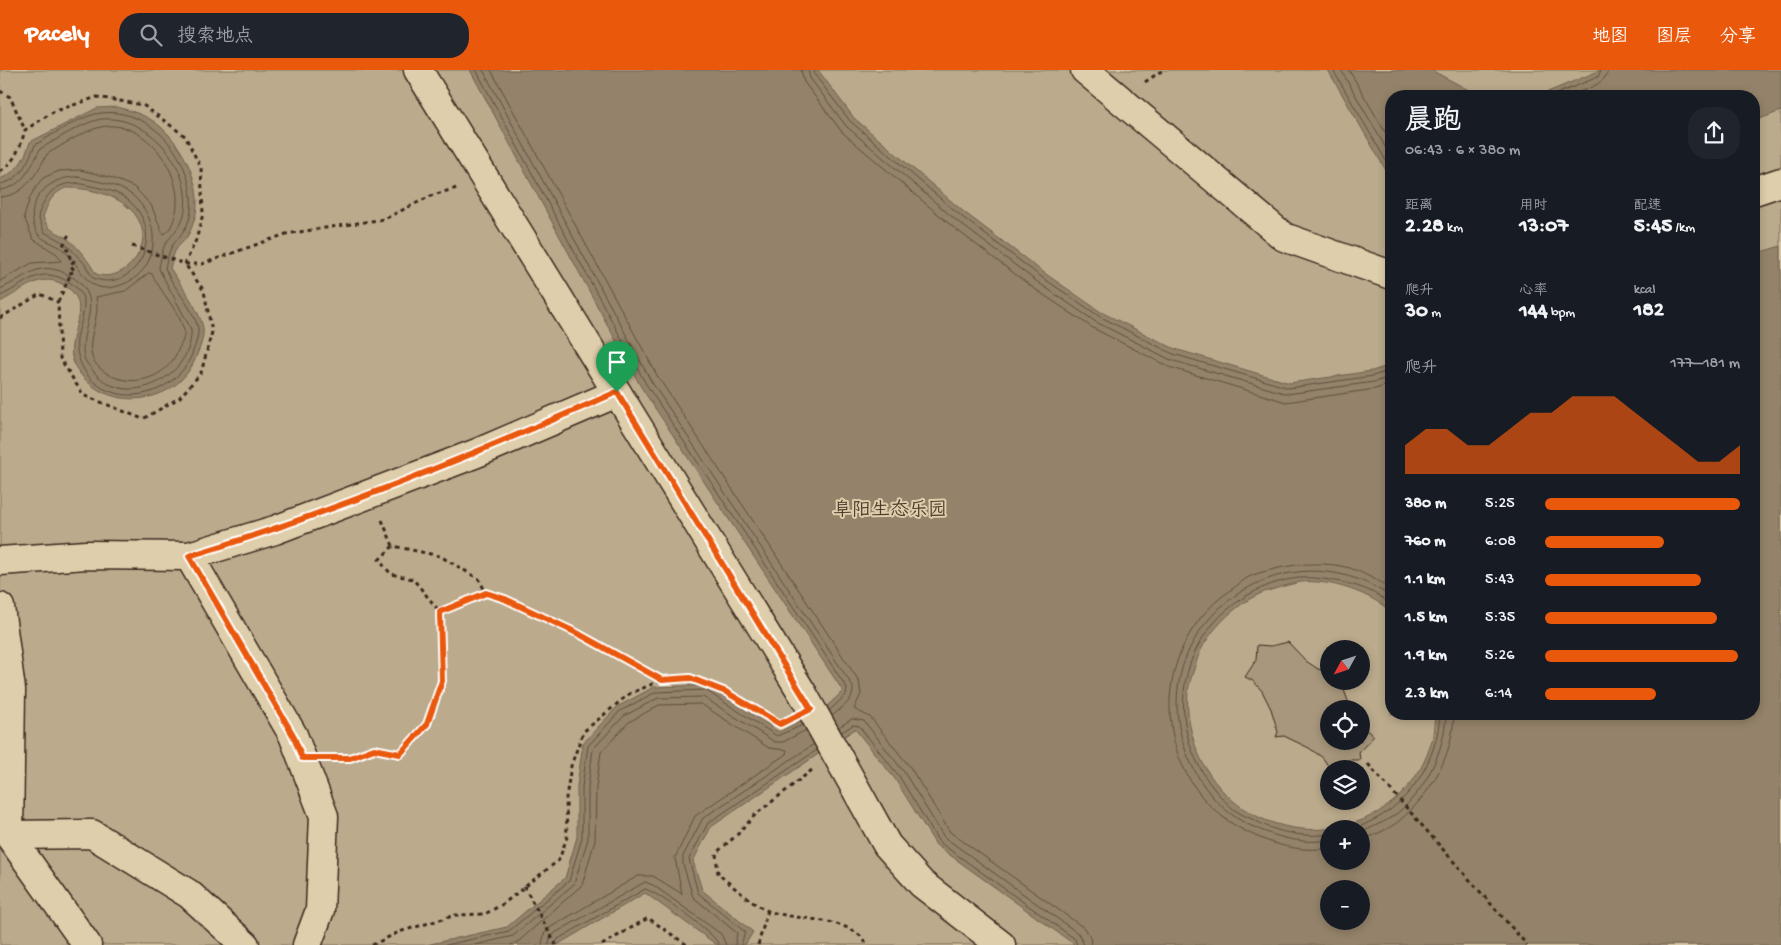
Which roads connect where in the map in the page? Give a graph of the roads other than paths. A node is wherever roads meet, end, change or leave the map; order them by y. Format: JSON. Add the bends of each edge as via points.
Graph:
{"nodes":[{"id":1,"x":418,"y":70,"type":"edge"},
{"id":2,"x":1084,"y":70,"type":"edge"},
{"id":3,"x":1781,"y":182,"type":"edge"},
{"id":4,"x":1760,"y":189,"type":"edge"},
{"id":5,"x":1385,"y":273,"type":"edge"},
{"id":6,"x":617,"y":392,"type":"junction"},
{"id":7,"x":189,"y":556,"type":"junction"},
{"id":8,"x":0,"y":561,"type":"edge"},
{"id":9,"x":0,"y":608,"type":"edge"},
{"id":10,"x":4,"y":829,"type":"edge"},
{"id":11,"x":87,"y":945,"type":"edge"},
{"id":12,"x":245,"y":945,"type":"edge"},
{"id":13,"x":307,"y":945,"type":"edge"},
{"id":14,"x":1001,"y":945,"type":"edge"}],
"edges":[{"from":1,"to":6,"type":"lane"},
{"from":2,"to":5,"type":"lane","via":[[1284,237]]},
{"from":3,"to":4,"type":"lane"},
{"from":6,"to":7,"type":"lane","via":[[477,453],[371,494],[275,530]]},
{"from":6,"to":14,"type":"lane","via":[[807,702],[887,845],[922,884]]},
{"from":7,"to":8,"type":"lane","via":[[86,555]]},
{"from":7,"to":13,"type":"lane","via":[[293,735],[324,816],[320,910]]},
{"from":9,"to":10,"type":"lane","via":[[11,690]]},
{"from":10,"to":11,"type":"lane"},
{"from":10,"to":12,"type":"lane","via":[[92,834],[190,894]]}]}
